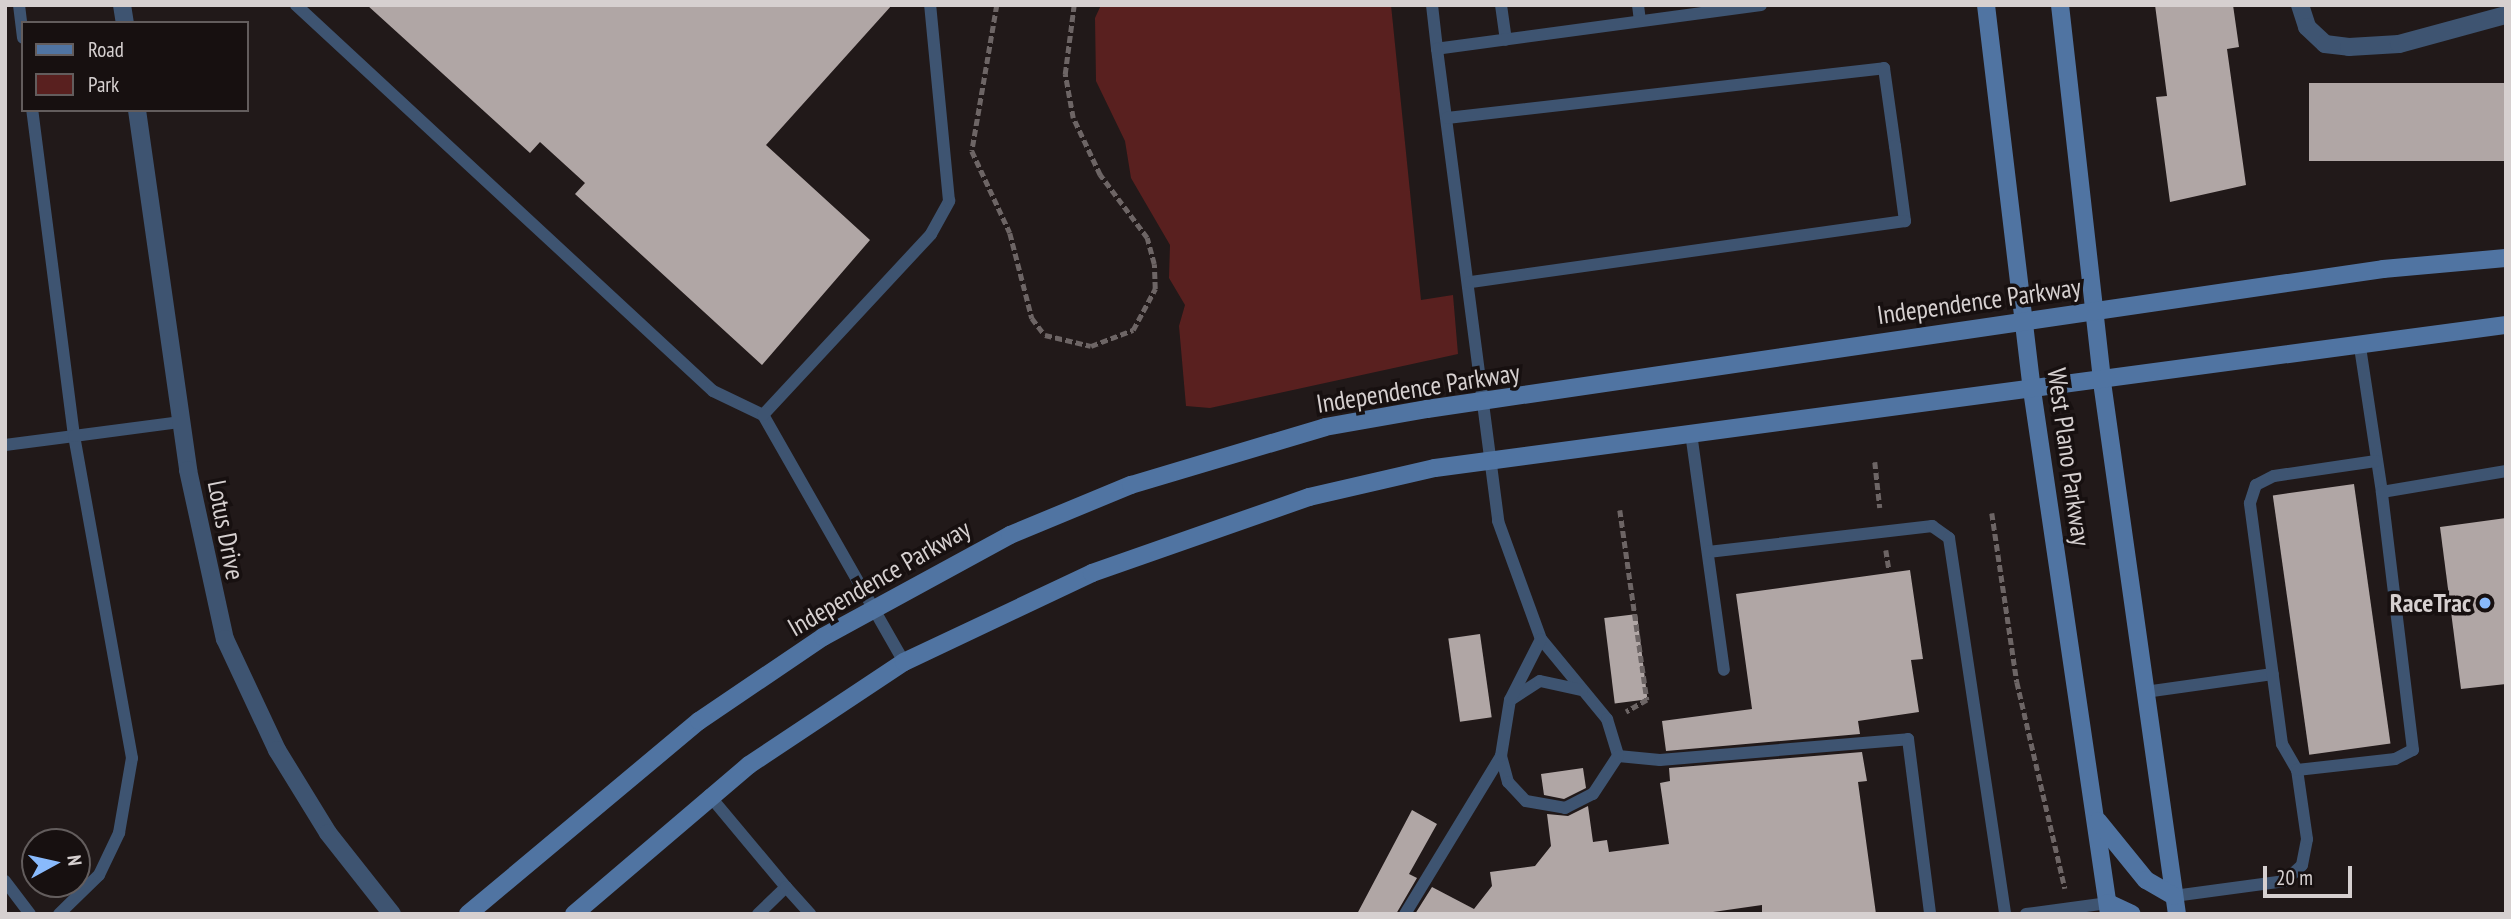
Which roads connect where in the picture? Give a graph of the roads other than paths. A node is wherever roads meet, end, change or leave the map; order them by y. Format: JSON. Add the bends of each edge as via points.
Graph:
{"nodes":[{"id":1,"x":296,"y":5,"type":"edge"},
{"id":2,"x":930,"y":5,"type":"edge"},
{"id":3,"x":1432,"y":5,"type":"edge"},
{"id":4,"x":1501,"y":5,"type":"edge"},
{"id":5,"x":1638,"y":5,"type":"edge"},
{"id":6,"x":1761,"y":5,"type":"edge"},
{"id":7,"x":1986,"y":5,"type":"edge"},
{"id":8,"x":2060,"y":5,"type":"edge"},
{"id":9,"x":2300,"y":5,"type":"edge"},
{"id":10,"x":2506,"y":15,"type":"edge"},
{"id":11,"x":1640,"y":22,"type":"junction"},
{"id":12,"x":1506,"y":40,"type":"junction"},
{"id":13,"x":1437,"y":49,"type":"junction"},
{"id":14,"x":32,"y":112,"type":"edge"},
{"id":15,"x":137,"y":112,"type":"edge"},
{"id":16,"x":1447,"y":118,"type":"junction"},
{"id":17,"x":2506,"y":258,"type":"edge"},
{"id":18,"x":1469,"y":282,"type":"junction"},
{"id":19,"x":2093,"y":312,"type":"junction"},
{"id":20,"x":2024,"y":321,"type":"junction"},
{"id":21,"x":2506,"y":325,"type":"edge"},
{"id":22,"x":2360,"y":347,"type":"junction"},
{"id":23,"x":2102,"y":382,"type":"junction"},
{"id":24,"x":2032,"y":390,"type":"junction"},
{"id":25,"x":1484,"y":403,"type":"junction"},
{"id":26,"x":763,"y":415,"type":"junction"},
{"id":27,"x":181,"y":422,"type":"junction"},
{"id":28,"x":1691,"y":433,"type":"junction"},
{"id":29,"x":74,"y":436,"type":"junction"},
{"id":30,"x":5,"y":445,"type":"edge"},
{"id":31,"x":1491,"y":461,"type":"junction"},
{"id":32,"x":2376,"y":461,"type":"junction"},
{"id":33,"x":2506,"y":471,"type":"edge"},
{"id":34,"x":2382,"y":492,"type":"junction"},
{"id":35,"x":1708,"y":552,"type":"junction"},
{"id":36,"x":874,"y":605,"type":"junction"},
{"id":37,"x":1541,"y":639,"type":"junction"},
{"id":38,"x":904,"y":662,"type":"junction"},
{"id":39,"x":1724,"y":670,"type":"dead end"},
{"id":40,"x":2273,"y":674,"type":"junction"},
{"id":41,"x":1583,"y":690,"type":"junction"},
{"id":42,"x":2145,"y":692,"type":"junction"},
{"id":43,"x":1510,"y":700,"type":"junction"},
{"id":44,"x":1501,"y":756,"type":"junction"},
{"id":45,"x":1618,"y":756,"type":"junction"},
{"id":46,"x":2297,"y":770,"type":"junction"},
{"id":47,"x":709,"y":795,"type":"junction"},
{"id":48,"x":2096,"y":818,"type":"junction"},
{"id":49,"x":5,"y":881,"type":"edge"},
{"id":50,"x":786,"y":887,"type":"junction"},
{"id":51,"x":2176,"y":905,"type":"edge"},
{"id":52,"x":2108,"y":908,"type":"edge"},
{"id":53,"x":30,"y":914,"type":"edge"},
{"id":54,"x":59,"y":914,"type":"edge"},
{"id":55,"x":392,"y":914,"type":"edge"},
{"id":56,"x":468,"y":914,"type":"edge"},
{"id":57,"x":574,"y":914,"type":"edge"},
{"id":58,"x":758,"y":914,"type":"edge"},
{"id":59,"x":810,"y":914,"type":"edge"},
{"id":60,"x":1405,"y":914,"type":"edge"},
{"id":61,"x":1930,"y":914,"type":"edge"},
{"id":62,"x":2005,"y":914,"type":"edge"},
{"id":63,"x":2026,"y":914,"type":"edge"},
{"id":64,"x":2132,"y":914,"type":"edge"}],
"edges":[{"from":1,"to":26,"type":"lane","via":[[713,391]]},
{"from":2,"to":26,"type":"lane","via":[[949,201],[932,234]]},
{"from":3,"to":13,"type":"lane"},
{"from":4,"to":12,"type":"lane"},
{"from":5,"to":11,"type":"lane"},
{"from":6,"to":11,"type":"lane"},
{"from":7,"to":20,"type":"main road","name":"West Plano Parkway"},
{"from":8,"to":19,"type":"main road","name":"West Plano Parkway"},
{"from":9,"to":10,"type":"street","via":[[2307,27],[2325,44],[2399,44]]},
{"from":11,"to":12,"type":"lane"},
{"from":12,"to":13,"type":"lane"},
{"from":13,"to":16,"type":"lane"},
{"from":14,"to":29,"type":"lane"},
{"from":15,"to":27,"type":"street","name":"Lotus Drive"},
{"from":16,"to":18,"type":"lane"},
{"from":16,"to":18,"type":"lane","via":[[1884,68],[1895,146],[1905,221]]},
{"from":17,"to":19,"type":"main road","name":"Independence Parkway"},
{"from":18,"to":25,"type":"lane"},
{"from":19,"to":20,"type":"main road","name":"Independence Parkway"},
{"from":19,"to":23,"type":"main road","name":"West Plano Parkway"},
{"from":20,"to":24,"type":"main road","name":"West Plano Parkway"},
{"from":20,"to":25,"type":"main road","name":"Independence Parkway"},
{"from":21,"to":22,"type":"main road"},
{"from":22,"to":23,"type":"main road"},
{"from":22,"to":32,"type":"lane"},
{"from":23,"to":24,"type":"main road"},
{"from":23,"to":42,"type":"main road","name":"West Plano Parkway"},
{"from":24,"to":28,"type":"main road"},
{"from":24,"to":48,"type":"main road","name":"West Plano Parkway"},
{"from":25,"to":31,"type":"lane"},
{"from":25,"to":36,"type":"main road","name":"Independence Parkway","via":[[1325,427],[1131,485],[1010,535]]},
{"from":26,"to":36,"type":"lane"},
{"from":27,"to":29,"type":"lane"},
{"from":27,"to":55,"type":"street","name":"Lotus Drive","via":[[208,585],[225,639],[277,750],[328,833]]},
{"from":28,"to":31,"type":"main road"},
{"from":28,"to":35,"type":"lane"},
{"from":29,"to":30,"type":"lane"},
{"from":29,"to":54,"type":"lane","via":[[132,758],[119,833],[99,875]]},
{"from":31,"to":37,"type":"lane","via":[[1498,521]]},
{"from":31,"to":38,"type":"main road","via":[[1309,497],[1092,573]]},
{"from":32,"to":34,"type":"lane"},
{"from":32,"to":40,"type":"lane","via":[[2274,476],[2256,485],[2250,503]]},
{"from":33,"to":34,"type":"lane"},
{"from":34,"to":46,"type":"lane","via":[[2413,750],[2395,759]]},
{"from":35,"to":39,"type":"lane"},
{"from":35,"to":62,"type":"lane","via":[[1931,526],[1949,538]]},
{"from":36,"to":38,"type":"lane"},
{"from":36,"to":56,"type":"main road","name":"Independence Parkway","via":[[699,721]]},
{"from":37,"to":41,"type":"lane"},
{"from":37,"to":43,"type":"lane"},
{"from":38,"to":47,"type":"main road","via":[[832,705]]},
{"from":40,"to":42,"type":"lane"},
{"from":40,"to":46,"type":"lane","via":[[2282,744]]},
{"from":41,"to":43,"type":"lane","via":[[1540,681]]},
{"from":41,"to":45,"type":"lane","via":[[1607,719]]},
{"from":42,"to":51,"type":"main road","name":"West Plano Parkway"},
{"from":43,"to":44,"type":"lane"},
{"from":44,"to":45,"type":"lane","via":[[1508,782],[1526,801],[1565,808],[1593,794]]},
{"from":44,"to":60,"type":"lane"},
{"from":45,"to":61,"type":"lane","via":[[1660,760],[1908,739]]},
{"from":46,"to":51,"type":"lane","via":[[2307,839],[2302,865],[2284,881]]},
{"from":47,"to":50,"type":"lane"},
{"from":47,"to":57,"type":"main road"},
{"from":48,"to":51,"type":"main road","via":[[2146,880]]},
{"from":48,"to":52,"type":"main road","name":"West Plano Parkway"},
{"from":49,"to":53,"type":"lane"},
{"from":50,"to":58,"type":"lane"},
{"from":50,"to":59,"type":"lane"},
{"from":52,"to":63,"type":"lane"},
{"from":52,"to":64,"type":"main road"}]}
